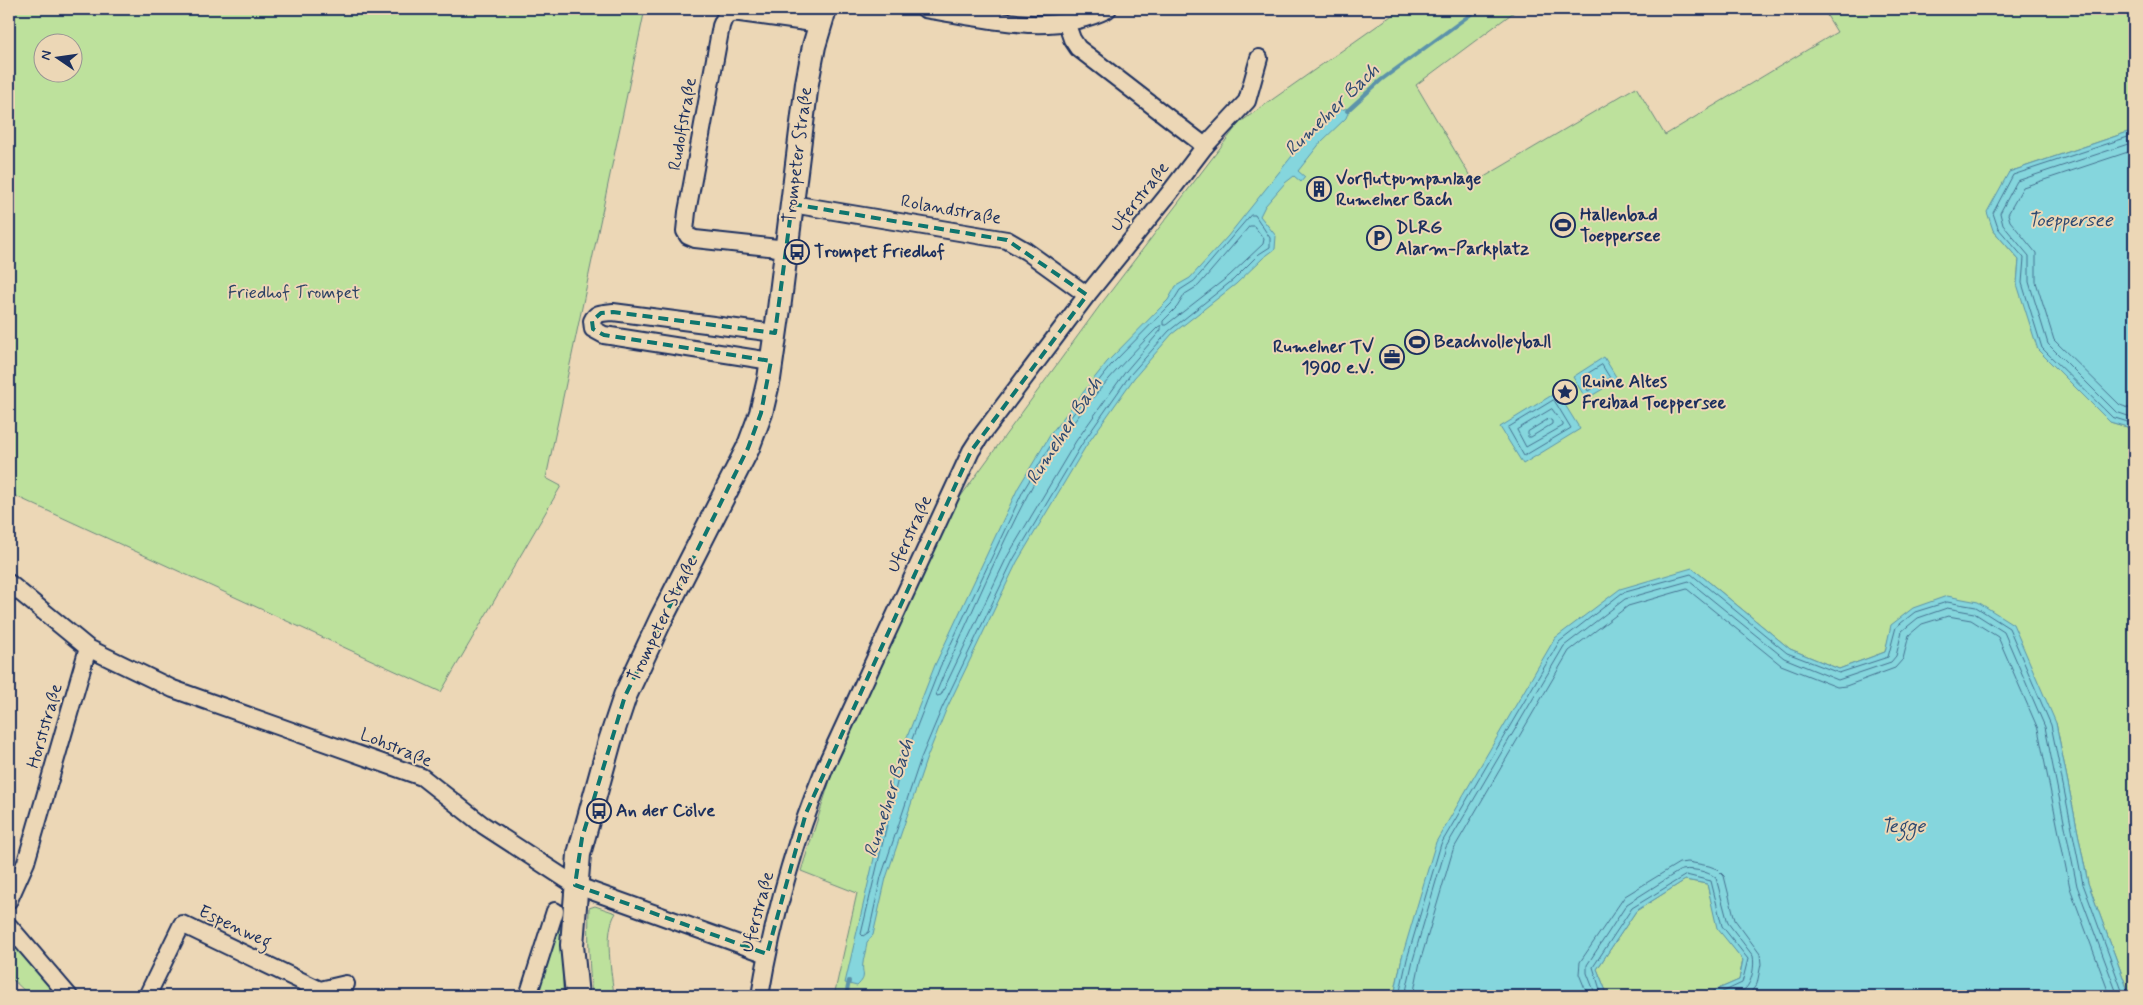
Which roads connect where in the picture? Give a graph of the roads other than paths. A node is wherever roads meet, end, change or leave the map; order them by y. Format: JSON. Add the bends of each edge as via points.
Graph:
{"nodes":[{"id":1,"x":925,"y":9,"type":"edge"},
{"id":2,"x":1108,"y":9,"type":"edge"},
{"id":3,"x":823,"y":17,"type":"edge"},
{"id":4,"x":1066,"y":22,"type":"junction"},
{"id":5,"x":1259,"y":58,"type":"dead end"},
{"id":6,"x":1205,"y":146,"type":"junction"},
{"id":7,"x":792,"y":204,"type":"junction"},
{"id":8,"x":787,"y":249,"type":"junction"},
{"id":9,"x":1087,"y":295,"type":"junction"},
{"id":10,"x":775,"y":333,"type":"junction"},
{"id":11,"x":771,"y":361,"type":"junction"},
{"id":12,"x":9,"y":583,"type":"edge"},
{"id":13,"x":88,"y":648,"type":"junction"},
{"id":14,"x":575,"y":885,"type":"junction"},
{"id":15,"x":9,"y":900,"type":"edge"},
{"id":16,"x":555,"y":911,"type":"dead end"},
{"id":17,"x":9,"y":926,"type":"edge"},
{"id":18,"x":767,"y":954,"type":"junction"},
{"id":19,"x":346,"y":984,"type":"dead end"},
{"id":20,"x":69,"y":996,"type":"edge"},
{"id":21,"x":147,"y":996,"type":"edge"},
{"id":22,"x":528,"y":996,"type":"edge"},
{"id":23,"x":577,"y":996,"type":"edge"},
{"id":24,"x":760,"y":996,"type":"edge"}],
"edges":[{"from":1,"to":4,"type":"street","via":[[1012,23]]},
{"from":2,"to":4,"type":"street"},
{"from":3,"to":7,"type":"street","name":"Trompeter Straße","via":[[807,83]]},
{"from":3,"to":8,"type":"street","name":"Rudolfstraße","via":[[730,12],[725,15],[685,231],[695,239]]},
{"from":4,"to":6,"type":"street","via":[[1078,48]]},
{"from":5,"to":6,"type":"street","name":"Uferstraße","via":[[1247,102]]},
{"from":6,"to":9,"type":"street","name":"Uferstraße"},
{"from":7,"to":8,"type":"street","name":"Trompeter Straße"},
{"from":7,"to":9,"type":"street","name":"Rolandstraße","via":[[1007,240]]},
{"from":8,"to":10,"type":"street","name":"Trompeter Straße"},
{"from":9,"to":18,"type":"street","name":"Uferstraße","via":[[971,451],[809,806]]},
{"from":10,"to":11,"type":"street","name":"Trompeter Straße"},
{"from":10,"to":11,"type":"street","via":[[613,312],[596,315],[592,321],[593,329],[604,335]]},
{"from":11,"to":14,"type":"street","name":"Trompeter Straße","via":[[761,413],[748,448],[625,696],[582,838]]},
{"from":12,"to":13,"type":"street","name":"Lohstraße"},
{"from":13,"to":14,"type":"street","name":"Lohstraße","via":[[173,689],[422,777],[484,824]]},
{"from":13,"to":15,"type":"street","name":"Horststraße","via":[[26,862]]},
{"from":14,"to":18,"type":"street","name":"Lohstraße"},
{"from":14,"to":23,"type":"street","via":[[572,945]]},
{"from":16,"to":22,"type":"street"},
{"from":17,"to":20,"type":"street"},
{"from":18,"to":24,"type":"street","name":"Uferstraße"},
{"from":19,"to":21,"type":"street","name":"Espenweg","via":[[320,990],[182,924]]}]}
